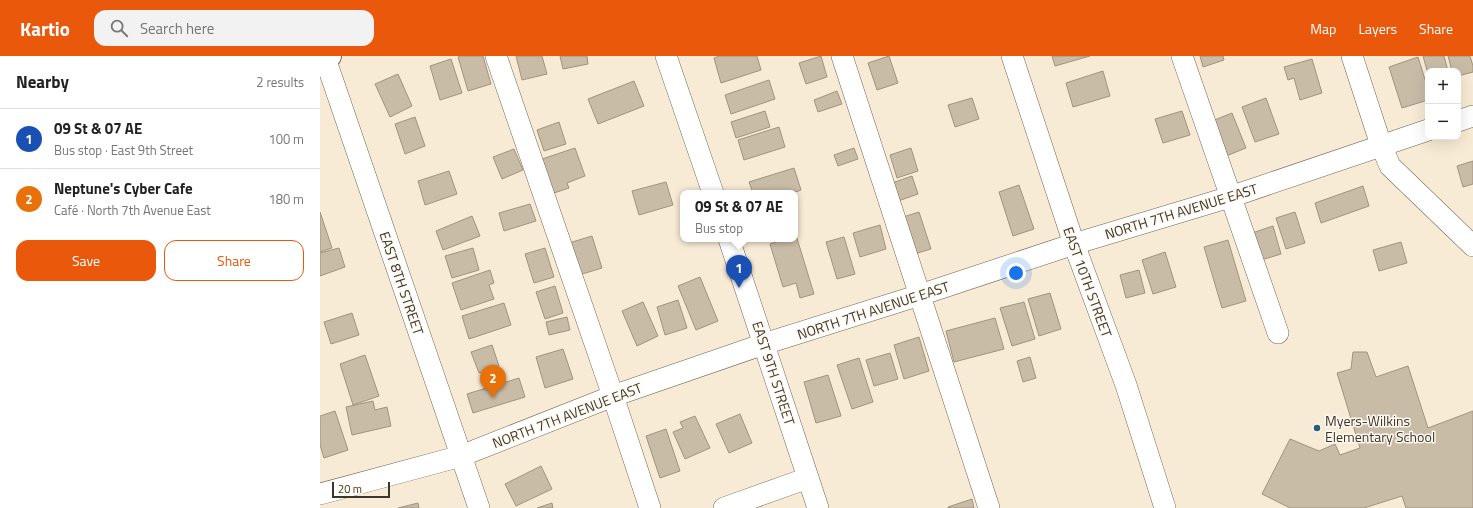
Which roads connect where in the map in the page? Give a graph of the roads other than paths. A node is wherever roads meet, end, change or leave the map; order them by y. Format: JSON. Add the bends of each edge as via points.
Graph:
{"nodes":[{"id":1,"x":496,"y":56,"type":"edge"},
{"id":2,"x":666,"y":56,"type":"edge"},
{"id":3,"x":842,"y":56,"type":"edge"},
{"id":4,"x":1012,"y":56,"type":"edge"},
{"id":5,"x":1182,"y":56,"type":"edge"},
{"id":6,"x":1352,"y":56,"type":"edge"},
{"id":7,"x":325,"y":58,"type":"edge"},
{"id":8,"x":1473,"y":116,"type":"edge"},
{"id":9,"x":1461,"y":120,"type":"edge"},
{"id":10,"x":1425,"y":131,"type":"edge"},
{"id":11,"x":1381,"y":146,"type":"junction"},
{"id":12,"x":712,"y":190,"type":"edge"},
{"id":13,"x":1230,"y":197,"type":"junction"},
{"id":14,"x":729,"y":242,"type":"edge"},
{"id":15,"x":1074,"y":244,"type":"junction"},
{"id":16,"x":1473,"y":246,"type":"edge"},
{"id":17,"x":920,"y":295,"type":"junction"},
{"id":18,"x":1278,"y":333,"type":"dead end"},
{"id":19,"x":764,"y":344,"type":"junction"},
{"id":20,"x":613,"y":396,"type":"junction"},
{"id":21,"x":461,"y":456,"type":"junction"},
{"id":22,"x":808,"y":478,"type":"junction"},
{"id":23,"x":320,"y":494,"type":"edge"},
{"id":24,"x":478,"y":508,"type":"edge"},
{"id":25,"x":650,"y":508,"type":"edge"},
{"id":26,"x":724,"y":508,"type":"edge"},
{"id":27,"x":818,"y":508,"type":"edge"},
{"id":28,"x":989,"y":508,"type":"edge"},
{"id":29,"x":1165,"y":508,"type":"edge"}],
"edges":[{"from":1,"to":20,"type":"street"},
{"from":2,"to":12,"type":"street"},
{"from":3,"to":17,"type":"street"},
{"from":4,"to":15,"type":"street","name":"EAST 10TH STREET"},
{"from":5,"to":13,"type":"street"},
{"from":6,"to":11,"type":"street"},
{"from":7,"to":21,"type":"street","name":"EAST 8TH STREET"},
{"from":8,"to":9,"type":"street"},
{"from":10,"to":11,"type":"street","name":"NORTH 7TH AVENUE EAST"},
{"from":11,"to":13,"type":"street","name":"NORTH 7TH AVENUE EAST"},
{"from":11,"to":16,"type":"street","via":[[1390,166]]},
{"from":13,"to":15,"type":"street","name":"NORTH 7TH AVENUE EAST"},
{"from":13,"to":18,"type":"street"},
{"from":14,"to":19,"type":"street","name":"EAST 9TH STREET"},
{"from":15,"to":17,"type":"street","name":"NORTH 7TH AVENUE EAST"},
{"from":15,"to":29,"type":"street","name":"EAST 10TH STREET","via":[[1126,385]]},
{"from":17,"to":19,"type":"street","name":"NORTH 7TH AVENUE EAST"},
{"from":17,"to":28,"type":"street"},
{"from":19,"to":20,"type":"street","name":"NORTH 7TH AVENUE EAST"},
{"from":19,"to":22,"type":"street","name":"EAST 9TH STREET"},
{"from":20,"to":21,"type":"street","name":"NORTH 7TH AVENUE EAST"},
{"from":20,"to":25,"type":"street"},
{"from":21,"to":23,"type":"street","name":"NORTH 7TH AVENUE EAST"},
{"from":21,"to":24,"type":"street","name":"EAST 8TH STREET"},
{"from":22,"to":26,"type":"street"},
{"from":22,"to":27,"type":"street","name":"EAST 9TH STREET"}]}
